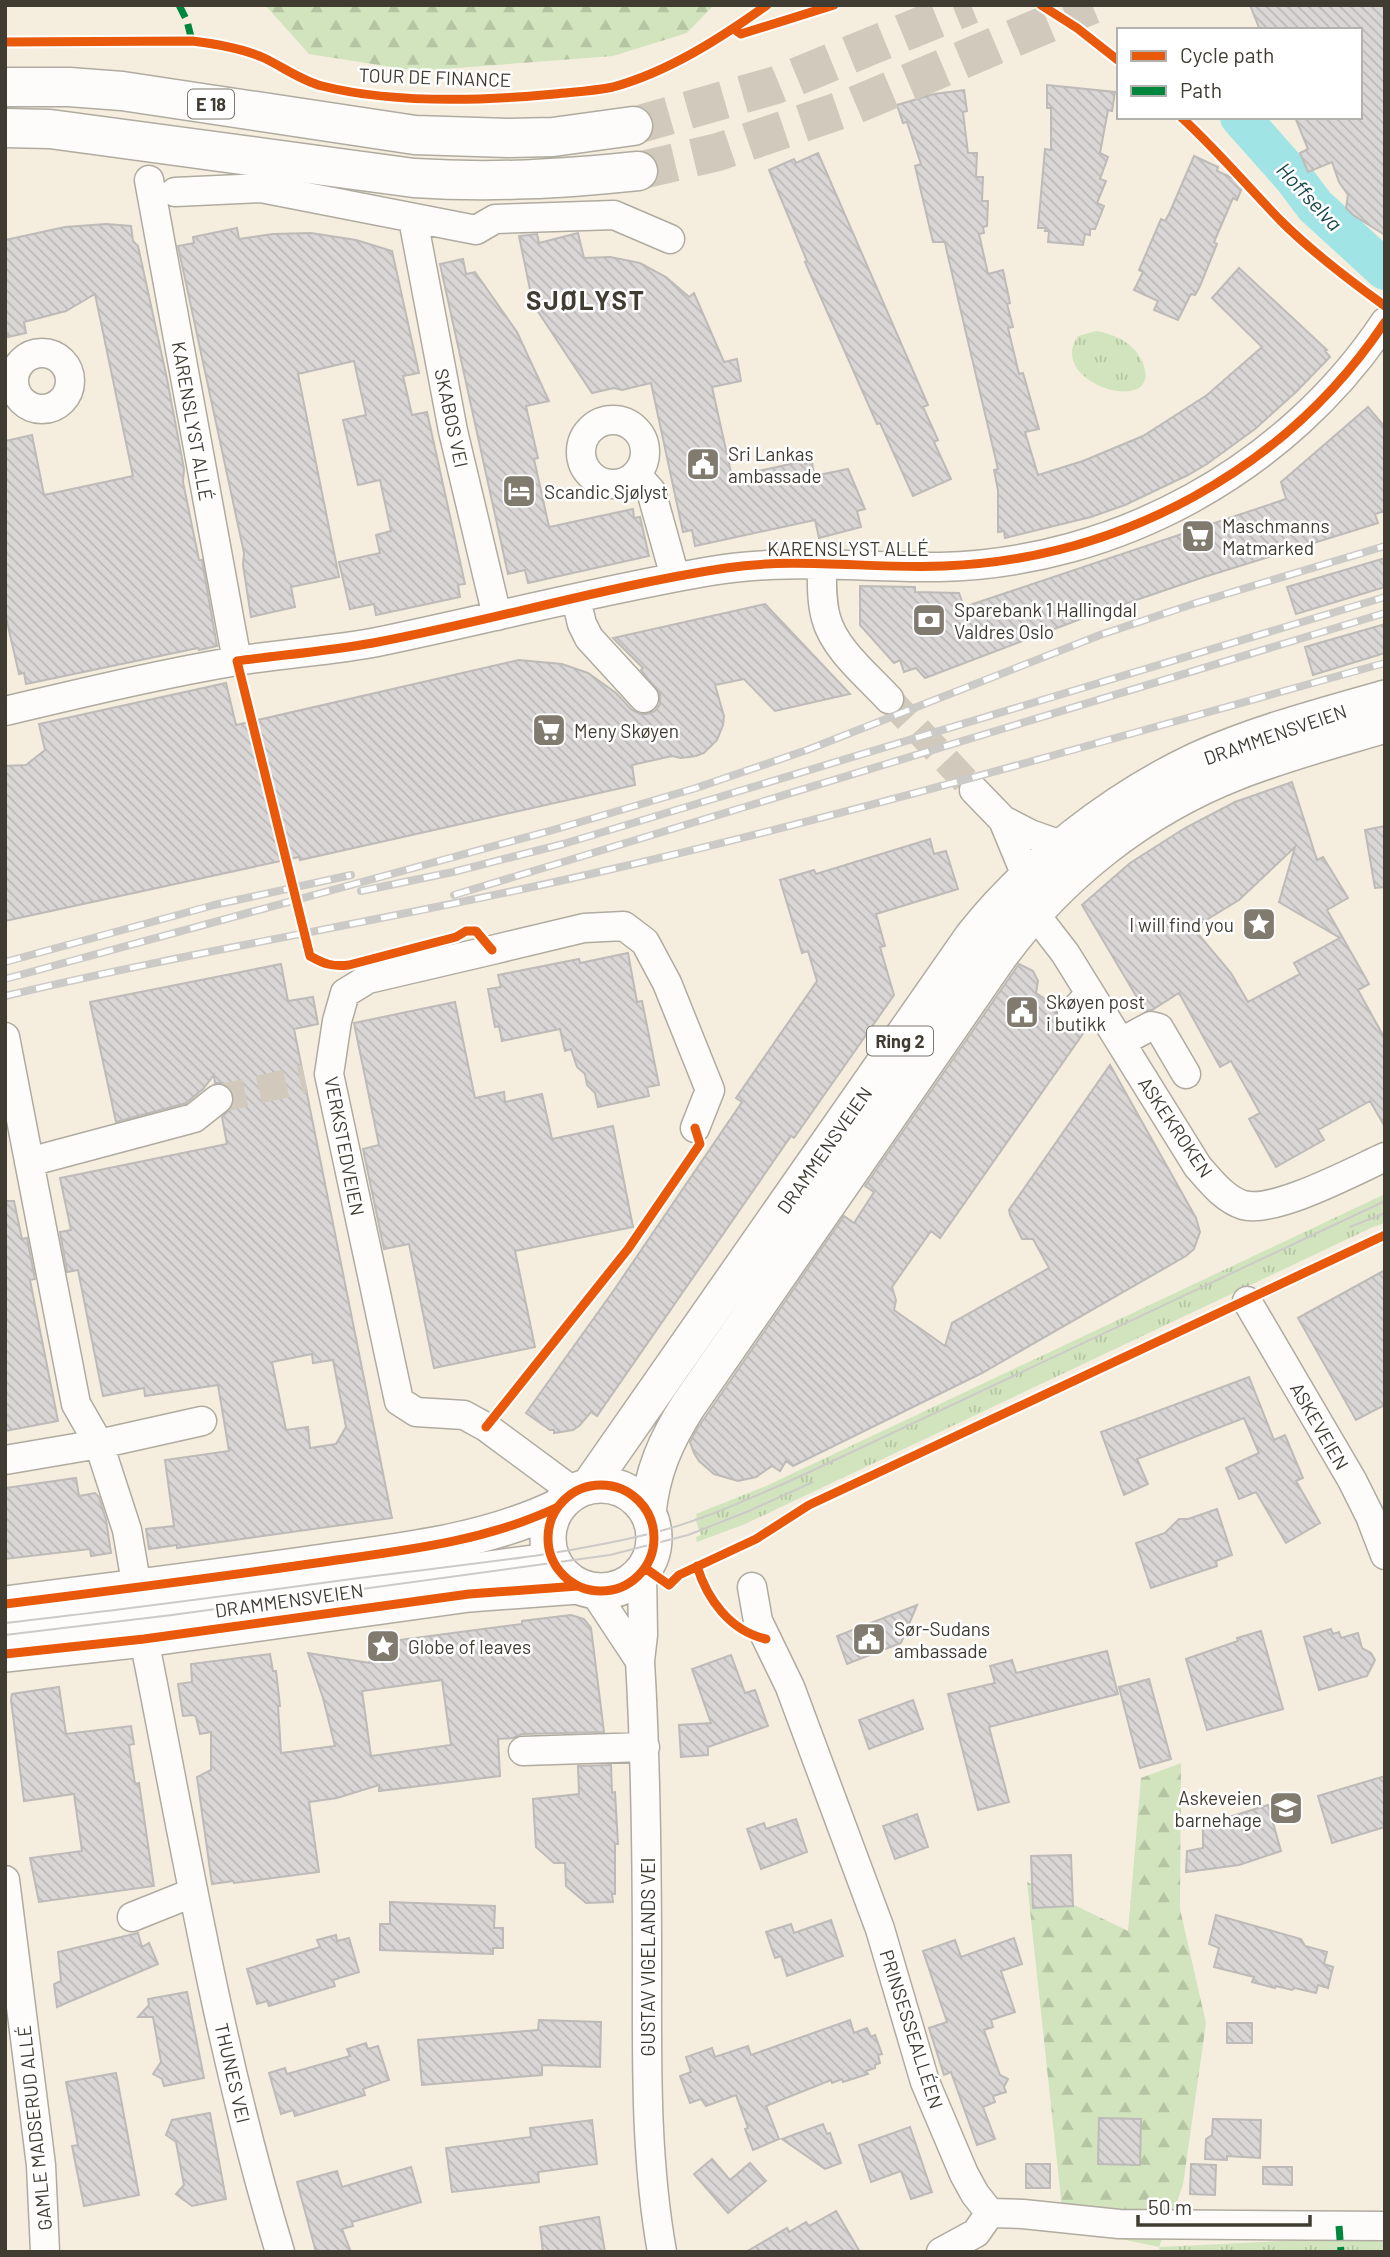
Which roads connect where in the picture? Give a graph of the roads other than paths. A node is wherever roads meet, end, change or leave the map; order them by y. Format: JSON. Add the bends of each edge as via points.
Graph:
{"nodes":[{"id":1,"x":5,"y":87,"type":"edge"},
{"id":2,"x":633,"y":126,"type":"tunnel mouth"},
{"id":3,"x":5,"y":128,"type":"edge"},
{"id":4,"x":638,"y":171,"type":"tunnel mouth"},
{"id":5,"x":413,"y":219,"type":"junction"},
{"id":6,"x":670,"y":239,"type":"dead end"},
{"id":7,"x":1385,"y":323,"type":"edge"},
{"id":8,"x":636,"y":474,"type":"dead end"},
{"id":9,"x":822,"y":564,"type":"junction"},
{"id":10,"x":675,"y":577,"type":"junction"},
{"id":11,"x":576,"y":599,"type":"junction"},
{"id":12,"x":497,"y":616,"type":"junction"},
{"id":13,"x":237,"y":661,"type":"junction"},
{"id":14,"x":644,"y":698,"type":"dead end"},
{"id":15,"x":1385,"y":698,"type":"edge"},
{"id":16,"x":890,"y":699,"type":"tunnel mouth"},
{"id":17,"x":5,"y":711,"type":"edge"},
{"id":18,"x":1385,"y":725,"type":"edge"},
{"id":19,"x":974,"y":790,"type":"tunnel mouth"},
{"id":20,"x":1003,"y":820,"type":"junction"},
{"id":21,"x":1065,"y":846,"type":"junction"},
{"id":22,"x":1027,"y":878,"type":"junction"},
{"id":23,"x":1034,"y":913,"type":"junction"},
{"id":24,"x":5,"y":1037,"type":"edge"},
{"id":25,"x":1121,"y":1042,"type":"junction"},
{"id":26,"x":1186,"y":1074,"type":"dead end"},
{"id":27,"x":9,"y":1078,"type":"edge"},
{"id":28,"x":218,"y":1099,"type":"tunnel mouth"},
{"id":29,"x":695,"y":1129,"type":"dead end"},
{"id":30,"x":1385,"y":1157,"type":"edge"},
{"id":31,"x":29,"y":1161,"type":"junction"},
{"id":32,"x":1247,"y":1301,"type":"dead end"},
{"id":33,"x":202,"y":1421,"type":"dead end"},
{"id":34,"x":99,"y":1444,"type":"junction"},
{"id":35,"x":5,"y":1460,"type":"edge"},
{"id":36,"x":574,"y":1495,"type":"junction"},
{"id":37,"x":648,"y":1513,"type":"junction"},
{"id":38,"x":1385,"y":1555,"type":"edge"},
{"id":39,"x":552,"y":1557,"type":"junction"},
{"id":40,"x":642,"y":1570,"type":"junction"},
{"id":41,"x":752,"y":1587,"type":"dead end"},
{"id":42,"x":137,"y":1588,"type":"junction"},
{"id":43,"x":585,"y":1588,"type":"junction"},
{"id":44,"x":5,"y":1604,"type":"edge"},
{"id":45,"x":5,"y":1629,"type":"edge"},
{"id":46,"x":144,"y":1639,"type":"junction"},
{"id":47,"x":5,"y":1654,"type":"edge"},
{"id":48,"x":640,"y":1661,"type":"junction"},
{"id":49,"x":645,"y":1746,"type":"junction"},
{"id":50,"x":523,"y":1751,"type":"dead end"},
{"id":51,"x":5,"y":1880,"type":"edge"},
{"id":52,"x":192,"y":1892,"type":"junction"},
{"id":53,"x":132,"y":1917,"type":"dead end"},
{"id":54,"x":990,"y":2214,"type":"junction"},
{"id":55,"x":1385,"y":2226,"type":"edge"},
{"id":56,"x":45,"y":2252,"type":"edge"},
{"id":57,"x":280,"y":2252,"type":"edge"},
{"id":58,"x":662,"y":2252,"type":"edge"},
{"id":59,"x":941,"y":2252,"type":"edge"}],
"edges":[{"from":1,"to":2,"type":"highway","number":"E 18","via":[[122,91],[415,135],[553,137]]},
{"from":3,"to":4,"type":"highway","number":"E 18","via":[[50,129],[435,179],[510,182]]},
{"from":5,"to":6,"type":"street","via":[[476,230],[495,219],[614,215]]},
{"from":5,"to":12,"type":"street","name":"SKABOS VEI","via":[[453,431]]},
{"from":5,"to":13,"type":"street","name":"KARENSLYST ALLÉ","via":[[261,188],[162,186]]},
{"from":7,"to":9,"type":"street","name":"KARENSLYST ALLÉ","via":[[1345,376],[1289,432],[1228,477],[1159,516],[1092,542],[1024,559],[940,567]]},
{"from":8,"to":10,"type":"street","via":[[652,491]]},
{"from":9,"to":10,"type":"street","name":"KARENSLYST ALLÉ","via":[[730,567]]},
{"from":9,"to":16,"type":"street","via":[[822,597],[830,630]]},
{"from":10,"to":11,"type":"street","name":"KARENSLYST ALLÉ"},
{"from":11,"to":12,"type":"street","name":"KARENSLYST ALLÉ"},
{"from":11,"to":14,"type":"street","via":[[589,638]]},
{"from":12,"to":13,"type":"street","name":"KARENSLYST ALLÉ","via":[[372,643]]},
{"from":13,"to":17,"type":"street","name":"KARENSLYST ALLÉ"},
{"from":15,"to":21,"type":"main road","name":"DRAMMENSVEIEN","number":"Ring 2","via":[[1195,761],[1122,803]]},
{"from":18,"to":23,"type":"main road","name":"DRAMMENSVEIEN","number":"Ring 2","via":[[1259,763],[1164,807],[1107,846]]},
{"from":19,"to":20,"type":"street"},
{"from":20,"to":21,"type":"street"},
{"from":20,"to":22,"type":"street"},
{"from":21,"to":22,"type":"main road","name":"DRAMMENSVEIEN","number":"Ring 2"},
{"from":22,"to":36,"type":"main road","name":"DRAMMENSVEIEN","number":"Ring 2","via":[[972,937]]},
{"from":23,"to":25,"type":"street","name":"ASKEKROKEN","via":[[1065,953],[1081,1004]]},
{"from":23,"to":37,"type":"main road","name":"DRAMMENSVEIEN","number":"Ring 2","via":[[688,1406],[657,1466]]},
{"from":24,"to":27,"type":"street"},
{"from":25,"to":26,"type":"street","via":[[1151,1026],[1159,1028]]},
{"from":25,"to":30,"type":"street","name":"ASKEKROKEN","via":[[1198,1167],[1224,1195],[1243,1205],[1260,1207],[1290,1199]]},
{"from":27,"to":31,"type":"street"},
{"from":28,"to":31,"type":"street","via":[[194,1118]]},
{"from":29,"to":36,"type":"street","name":"VERKSTEDVEIEN","via":[[710,1090],[667,983],[645,942],[624,926],[584,928],[368,979],[345,993],[317,1077],[399,1401],[416,1412],[464,1415]]},
{"from":31,"to":34,"type":"street","via":[[76,1404]]},
{"from":32,"to":38,"type":"street","name":"ASKEVEIEN","via":[[1352,1480]]},
{"from":33,"to":34,"type":"street"},
{"from":34,"to":35,"type":"street"},
{"from":34,"to":42,"type":"street","via":[[127,1530]]},
{"from":36,"to":37,"type":"main road","via":[[606,1485],[638,1499]]},
{"from":36,"to":39,"type":"main road","via":[[551,1521]]},
{"from":36,"to":42,"type":"main road","name":"DRAMMENSVEIEN","number":"Ring 2","via":[[527,1522],[488,1534]]},
{"from":37,"to":40,"type":"main road","via":[[654,1544]]},
{"from":39,"to":43,"type":"main road","via":[[561,1572]]},
{"from":39,"to":45,"type":"street"},
{"from":40,"to":43,"type":"main road","via":[[617,1588]]},
{"from":40,"to":48,"type":"street","name":"GUSTAV VIGELANDS VEI"},
{"from":41,"to":54,"type":"street","name":"PRINSESSEALLÉEN","via":[[758,1621],[790,1687],[880,1929],[925,2082],[964,2174]]},
{"from":42,"to":44,"type":"main road","name":"DRAMMENSVEIEN","number":"Ring 2"},
{"from":43,"to":46,"type":"main road","name":"DRAMMENSVEIEN","via":[[469,1594]]},
{"from":43,"to":48,"type":"street"},
{"from":46,"to":47,"type":"main road","name":"DRAMMENSVEIEN"},
{"from":46,"to":52,"type":"street","name":"THUNES VEI"},
{"from":48,"to":49,"type":"street","name":"GUSTAV VIGELANDS VEI"},
{"from":49,"to":50,"type":"street"},
{"from":49,"to":58,"type":"street","name":"GUSTAV VIGELANDS VEI","via":[[647,2081]]},
{"from":51,"to":56,"type":"street","name":"GAMLE MADSERUD ALLÉ","via":[[41,2165]]},
{"from":52,"to":53,"type":"street"},
{"from":52,"to":57,"type":"street","name":"THUNES VEI"},
{"from":54,"to":55,"type":"street","via":[[1119,2224]]},
{"from":54,"to":59,"type":"street","via":[[976,2234]]}]}
